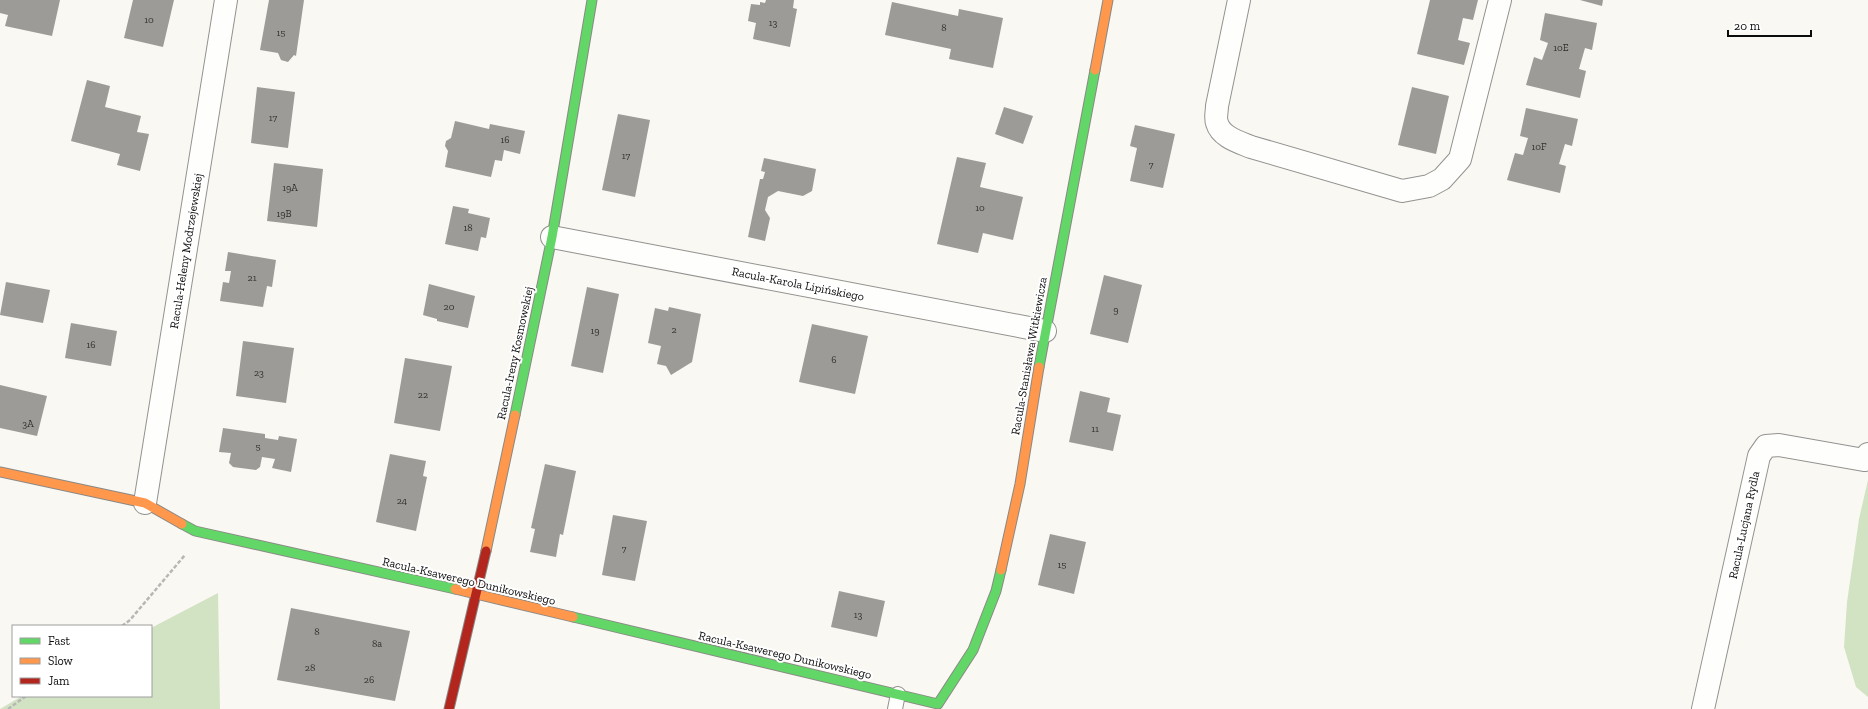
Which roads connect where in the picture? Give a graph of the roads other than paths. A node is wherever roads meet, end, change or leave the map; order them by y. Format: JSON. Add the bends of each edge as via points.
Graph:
{"nodes":[{"id":1,"x":226,"y":0,"type":"edge"},
{"id":2,"x":592,"y":0,"type":"edge"},
{"id":3,"x":1108,"y":0,"type":"edge"},
{"id":4,"x":1239,"y":0,"type":"edge"},
{"id":5,"x":1500,"y":0,"type":"edge"},
{"id":6,"x":552,"y":237,"type":"junction"},
{"id":7,"x":1045,"y":331,"type":"junction"},
{"id":8,"x":1868,"y":454,"type":"edge"},
{"id":9,"x":0,"y":472,"type":"edge"},
{"id":10,"x":145,"y":503,"type":"junction"},
{"id":11,"x":477,"y":594,"type":"junction"},
{"id":12,"x":898,"y":694,"type":"junction"},
{"id":13,"x":937,"y":707,"type":"edge"},
{"id":14,"x":450,"y":709,"type":"edge"},
{"id":15,"x":894,"y":709,"type":"edge"},
{"id":16,"x":1703,"y":709,"type":"edge"}],
"edges":[{"from":1,"to":10,"type":"street","name":"Racula-Heleny Modrzejewskiej"},
{"from":2,"to":6,"type":"street","name":"Racula-Ireny Kosmowskiej"},
{"from":3,"to":7,"type":"street","name":"Racula-Stanisława Witkiewicza"},
{"from":4,"to":5,"type":"street","via":[[1216,106],[1217,123],[1223,133],[1231,140],[1251,147],[1402,191],[1429,186],[1442,179],[1460,159]]},
{"from":6,"to":7,"type":"street","name":"Racula-Karola Lipińskiego"},
{"from":6,"to":11,"type":"street","name":"Racula-Ireny Kosmowskiej"},
{"from":7,"to":13,"type":"street","name":"Racula-Stanisława Witkiewicza","via":[[1020,484],[996,591],[973,650]]},
{"from":8,"to":16,"type":"street","name":"Racula-Lucjana Rydla","via":[[1864,460],[1779,445],[1766,446],[1759,456]]},
{"from":9,"to":10,"type":"street","name":"Racula-Ksawerego Dunikowskiego"},
{"from":10,"to":11,"type":"street","name":"Racula-Ksawerego Dunikowskiego","via":[[195,531]]},
{"from":11,"to":12,"type":"street","name":"Racula-Ksawerego Dunikowskiego"},
{"from":11,"to":14,"type":"street","name":"Racula-Ireny Kosmowskiej"},
{"from":12,"to":13,"type":"street","name":"Racula-Ksawerego Dunikowskiego"},
{"from":12,"to":15,"type":"lane"}]}
